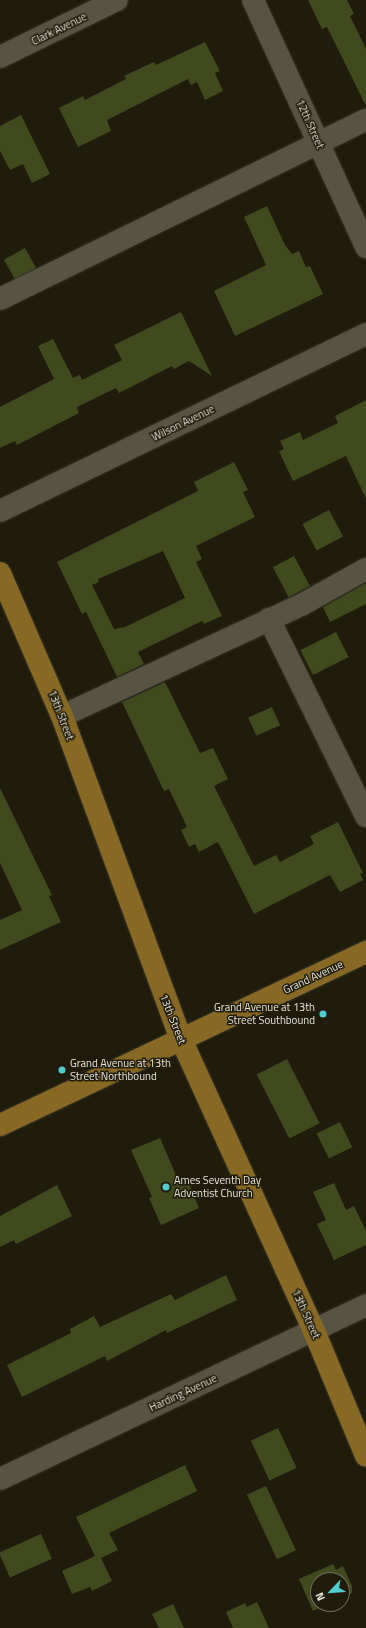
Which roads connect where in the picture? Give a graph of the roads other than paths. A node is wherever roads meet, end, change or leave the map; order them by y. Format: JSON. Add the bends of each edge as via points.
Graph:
{"nodes":[{"id":1,"x":118,"y":0,"type":"edge"},
{"id":2,"x":253,"y":0,"type":"edge"},
{"id":3,"x":0,"y":57,"type":"edge"},
{"id":4,"x":366,"y":120,"type":"edge"},
{"id":5,"x":319,"y":143,"type":"junction"},
{"id":6,"x":366,"y":247,"type":"edge"},
{"id":7,"x":0,"y":299,"type":"edge"},
{"id":8,"x":366,"y":334,"type":"edge"},
{"id":9,"x":0,"y":511,"type":"edge"},
{"id":10,"x":366,"y":569,"type":"edge"},
{"id":11,"x":0,"y":573,"type":"edge"},
{"id":12,"x":269,"y":619,"type":"junction"},
{"id":13,"x":62,"y":716,"type":"junction"},
{"id":14,"x":366,"y":816,"type":"edge"},
{"id":15,"x":366,"y":952,"type":"edge"},
{"id":16,"x":181,"y":1039,"type":"junction"},
{"id":17,"x":0,"y":1125,"type":"edge"},
{"id":18,"x":366,"y":1305,"type":"edge"},
{"id":19,"x":314,"y":1331,"type":"junction"},
{"id":20,"x":366,"y":1456,"type":"edge"},
{"id":21,"x":0,"y":1479,"type":"edge"}],
"edges":[{"from":1,"to":3,"type":"street","name":"Clark Avenue"},
{"from":2,"to":5,"type":"street","name":"12th Street"},
{"from":4,"to":5,"type":"street"},
{"from":5,"to":6,"type":"street","name":"12th Street"},
{"from":5,"to":7,"type":"street"},
{"from":8,"to":9,"type":"street","name":"Wilson Avenue"},
{"from":10,"to":12,"type":"street","via":[[303,604]]},
{"from":11,"to":13,"type":"main road","name":"13th Street"},
{"from":12,"to":13,"type":"street"},
{"from":12,"to":14,"type":"street"},
{"from":13,"to":16,"type":"main road","name":"13th Street"},
{"from":15,"to":16,"type":"main road","name":"Grand Avenue"},
{"from":16,"to":17,"type":"main road","name":"Grand Avenue"},
{"from":16,"to":19,"type":"main road","name":"13th Street"},
{"from":18,"to":19,"type":"street","name":"Harding Avenue"},
{"from":19,"to":20,"type":"main road","name":"13th Street"},
{"from":19,"to":21,"type":"street","name":"Harding Avenue"}]}
